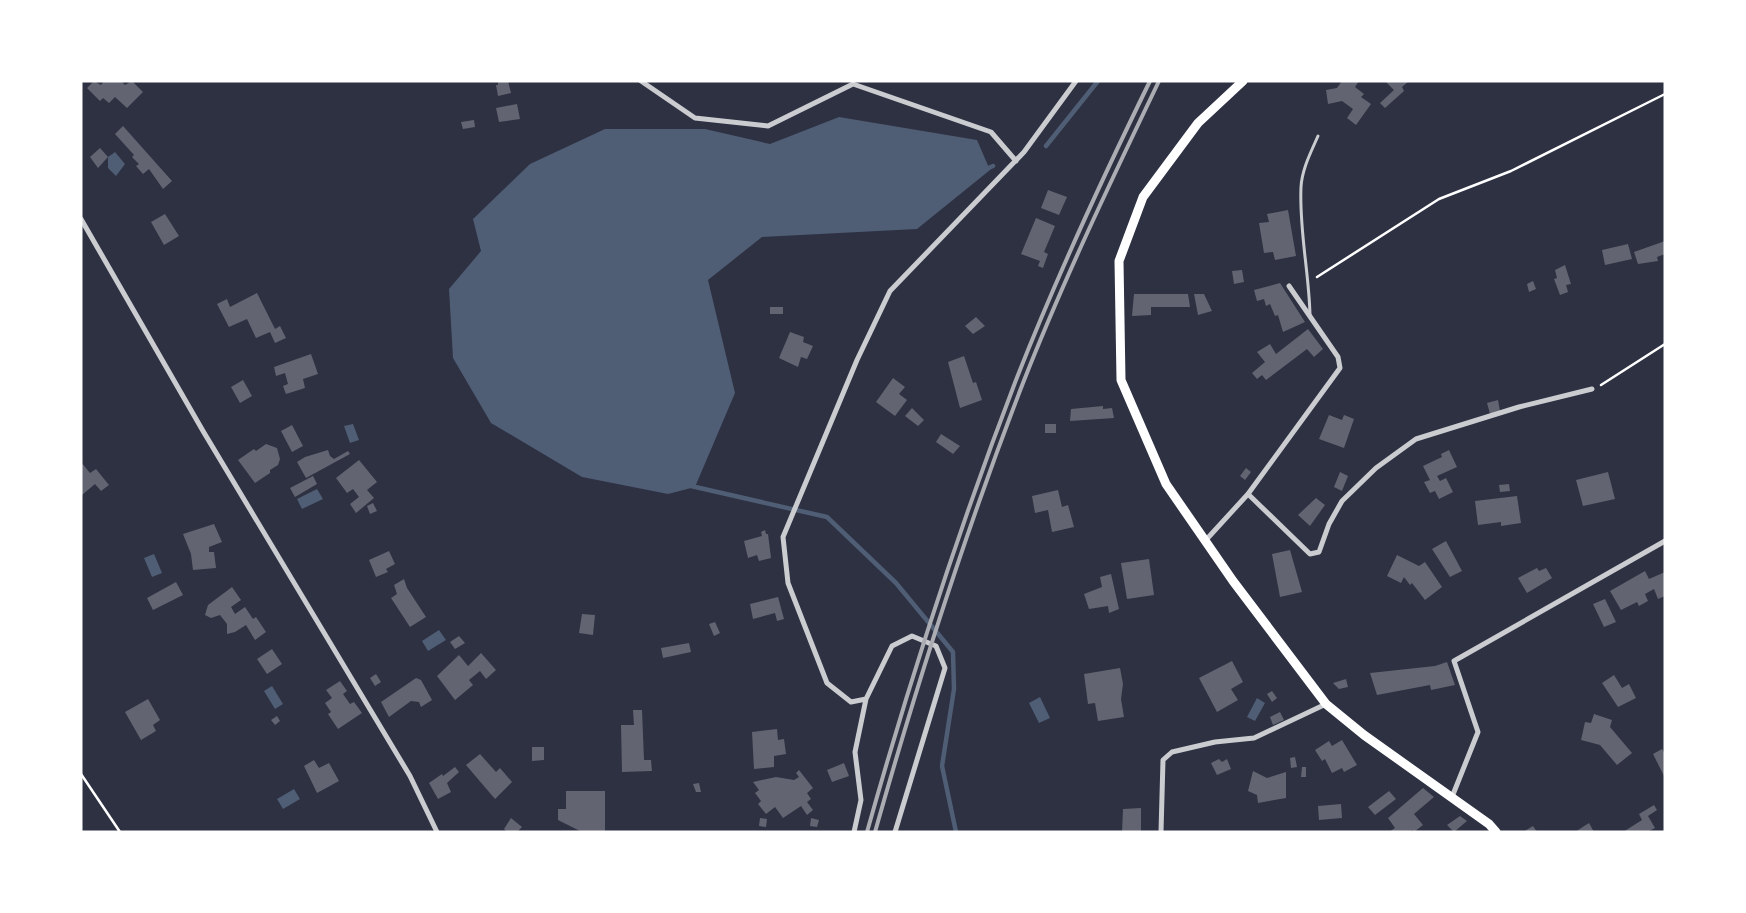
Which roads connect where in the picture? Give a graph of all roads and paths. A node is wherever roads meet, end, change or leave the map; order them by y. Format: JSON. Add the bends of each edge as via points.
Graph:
{"nodes":[{"id":1,"x":641,"y":81,"type":"edge"},
{"id":2,"x":1076,"y":81,"type":"edge"},
{"id":3,"x":1243,"y":81,"type":"edge"},
{"id":4,"x":1665,"y":94,"type":"edge"},
{"id":5,"x":1318,"y":136,"type":"dead end"},
{"id":6,"x":1016,"y":161,"type":"junction"},
{"id":7,"x":81,"y":219,"type":"edge"},
{"id":8,"x":1309,"y":282,"type":"junction"},
{"id":9,"x":1289,"y":286,"type":"dead end"},
{"id":10,"x":1310,"y":316,"type":"junction"},
{"id":11,"x":1665,"y":344,"type":"edge"},
{"id":12,"x":1592,"y":389,"type":"joint"},
{"id":13,"x":1248,"y":494,"type":"junction"},
{"id":14,"x":1205,"y":541,"type":"junction"},
{"id":15,"x":1665,"y":541,"type":"edge"},
{"id":16,"x":866,"y":699,"type":"junction"},
{"id":17,"x":1326,"y":704,"type":"junction"},
{"id":18,"x":81,"y":774,"type":"edge"},
{"id":19,"x":1452,"y":797,"type":"junction"},
{"id":20,"x":120,"y":832,"type":"edge"},
{"id":21,"x":437,"y":832,"type":"edge"},
{"id":22,"x":854,"y":832,"type":"edge"},
{"id":23,"x":896,"y":832,"type":"edge"},
{"id":24,"x":1161,"y":832,"type":"edge"},
{"id":25,"x":1496,"y":832,"type":"edge"}],
"edges":[{"from":1,"to":6,"type":"street","via":[[695,118],[768,126],[853,84],[991,132]]},
{"from":2,"to":6,"type":"street"},
{"from":3,"to":14,"type":"main road","via":[[1198,123],[1143,197],[1119,261],[1121,380],[1166,484]]},
{"from":4,"to":8,"type":"path","via":[[1511,171],[1439,199]]},
{"from":5,"to":8,"type":"lane","via":[[1301,186],[1302,232]]},
{"from":6,"to":16,"type":"street","via":[[890,291],[857,360],[783,537],[788,583],[827,683],[851,702]]},
{"from":7,"to":21,"type":"street","via":[[410,776]]},
{"from":8,"to":10,"type":"lane"},
{"from":9,"to":10,"type":"street"},
{"from":10,"to":13,"type":"street","via":[[1338,357],[1340,368]]},
{"from":11,"to":12,"type":"path"},
{"from":12,"to":13,"type":"street","via":[[1519,407],[1416,439],[1376,468],[1342,501],[1328,524],[1319,552],[1310,554],[1297,544]]},
{"from":13,"to":14,"type":"street"},
{"from":14,"to":17,"type":"main road"},
{"from":15,"to":19,"type":"street","via":[[1454,661],[1478,732]]},
{"from":16,"to":22,"type":"street","via":[[855,752],[861,800]]},
{"from":16,"to":23,"type":"street","via":[[892,646],[912,636],[936,646],[945,668]]},
{"from":17,"to":19,"type":"main road"},
{"from":17,"to":24,"type":"street","via":[[1254,738],[1215,742],[1172,752],[1163,760]]},
{"from":18,"to":20,"type":"path"},
{"from":19,"to":25,"type":"main road"}]}
